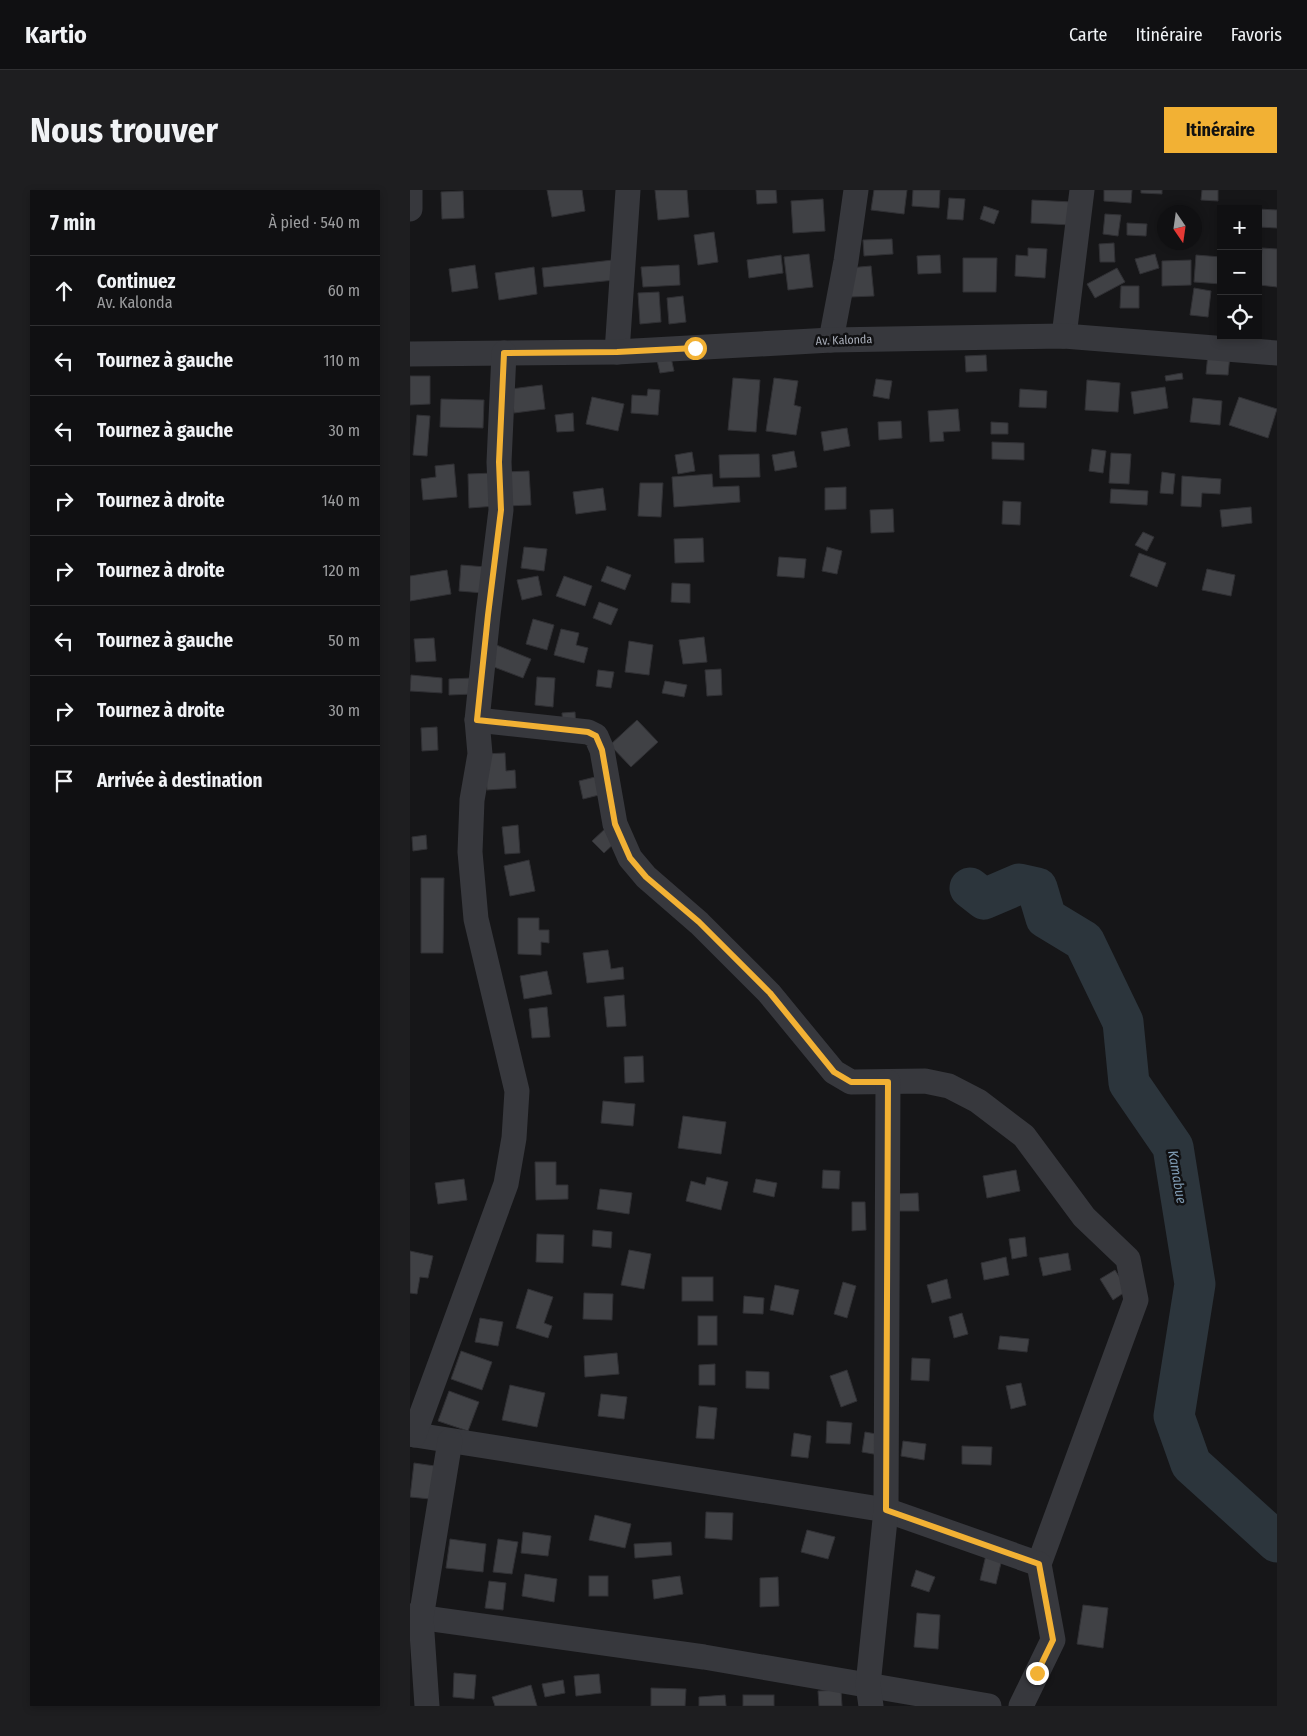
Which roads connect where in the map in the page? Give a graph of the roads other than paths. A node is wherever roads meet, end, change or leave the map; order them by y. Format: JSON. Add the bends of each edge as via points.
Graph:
{"nodes":[{"id":1,"x":410,"y":190,"type":"edge"},
{"id":2,"x":628,"y":190,"type":"edge"},
{"id":3,"x":856,"y":190,"type":"edge"},
{"id":4,"x":1082,"y":190,"type":"edge"},
{"id":5,"x":410,"y":209,"type":"edge"},
{"id":6,"x":1064,"y":336,"type":"junction"},
{"id":7,"x":831,"y":340,"type":"junction"},
{"id":8,"x":617,"y":352,"type":"junction"},
{"id":9,"x":504,"y":353,"type":"junction"},
{"id":10,"x":1277,"y":353,"type":"edge"},
{"id":11,"x":410,"y":354,"type":"edge"},
{"id":12,"x":477,"y":720,"type":"junction"},
{"id":13,"x":888,"y":1082,"type":"junction"},
{"id":14,"x":412,"y":1434,"type":"edge"},
{"id":15,"x":450,"y":1441,"type":"junction"},
{"id":16,"x":886,"y":1510,"type":"junction"},
{"id":17,"x":1039,"y":1564,"type":"junction"},
{"id":18,"x":416,"y":1617,"type":"edge"},
{"id":19,"x":870,"y":1696,"type":"edge"},
{"id":20,"x":427,"y":1706,"type":"edge"},
{"id":21,"x":989,"y":1706,"type":"edge"},
{"id":22,"x":1021,"y":1706,"type":"edge"}],
"edges":[{"from":1,"to":5,"type":"street"},
{"from":2,"to":8,"type":"street"},
{"from":3,"to":7,"type":"street"},
{"from":4,"to":6,"type":"street"},
{"from":6,"to":7,"type":"street","name":"Av. Kalonda"},
{"from":6,"to":10,"type":"street","name":"Av. Kalonda"},
{"from":7,"to":8,"type":"street","name":"Av. Kalonda"},
{"from":8,"to":9,"type":"street","name":"Av. Kalonda"},
{"from":9,"to":11,"type":"street","name":"Av. Kalonda"},
{"from":9,"to":12,"type":"street","via":[[499,462],[501,510]]},
{"from":12,"to":13,"type":"street","via":[[588,732],[596,736],[602,750],[615,824],[630,858],[646,877],[699,922],[770,993],[834,1072],[851,1082]]},
{"from":12,"to":14,"type":"street","via":[[480,754],[472,800],[470,852],[476,919],[518,1091],[514,1138],[506,1184]]},
{"from":13,"to":16,"type":"street"},
{"from":13,"to":17,"type":"street","via":[[926,1081],[949,1086],[978,1100],[1024,1136],[1084,1217],[1128,1260],[1136,1300]]},
{"from":14,"to":15,"type":"street"},
{"from":15,"to":16,"type":"street"},
{"from":15,"to":18,"type":"street"},
{"from":16,"to":17,"type":"street"},
{"from":16,"to":19,"type":"street"},
{"from":17,"to":22,"type":"street","via":[[1053,1640]]},
{"from":18,"to":19,"type":"street","via":[[704,1657]]},
{"from":18,"to":20,"type":"street"},
{"from":19,"to":21,"type":"street"}]}
